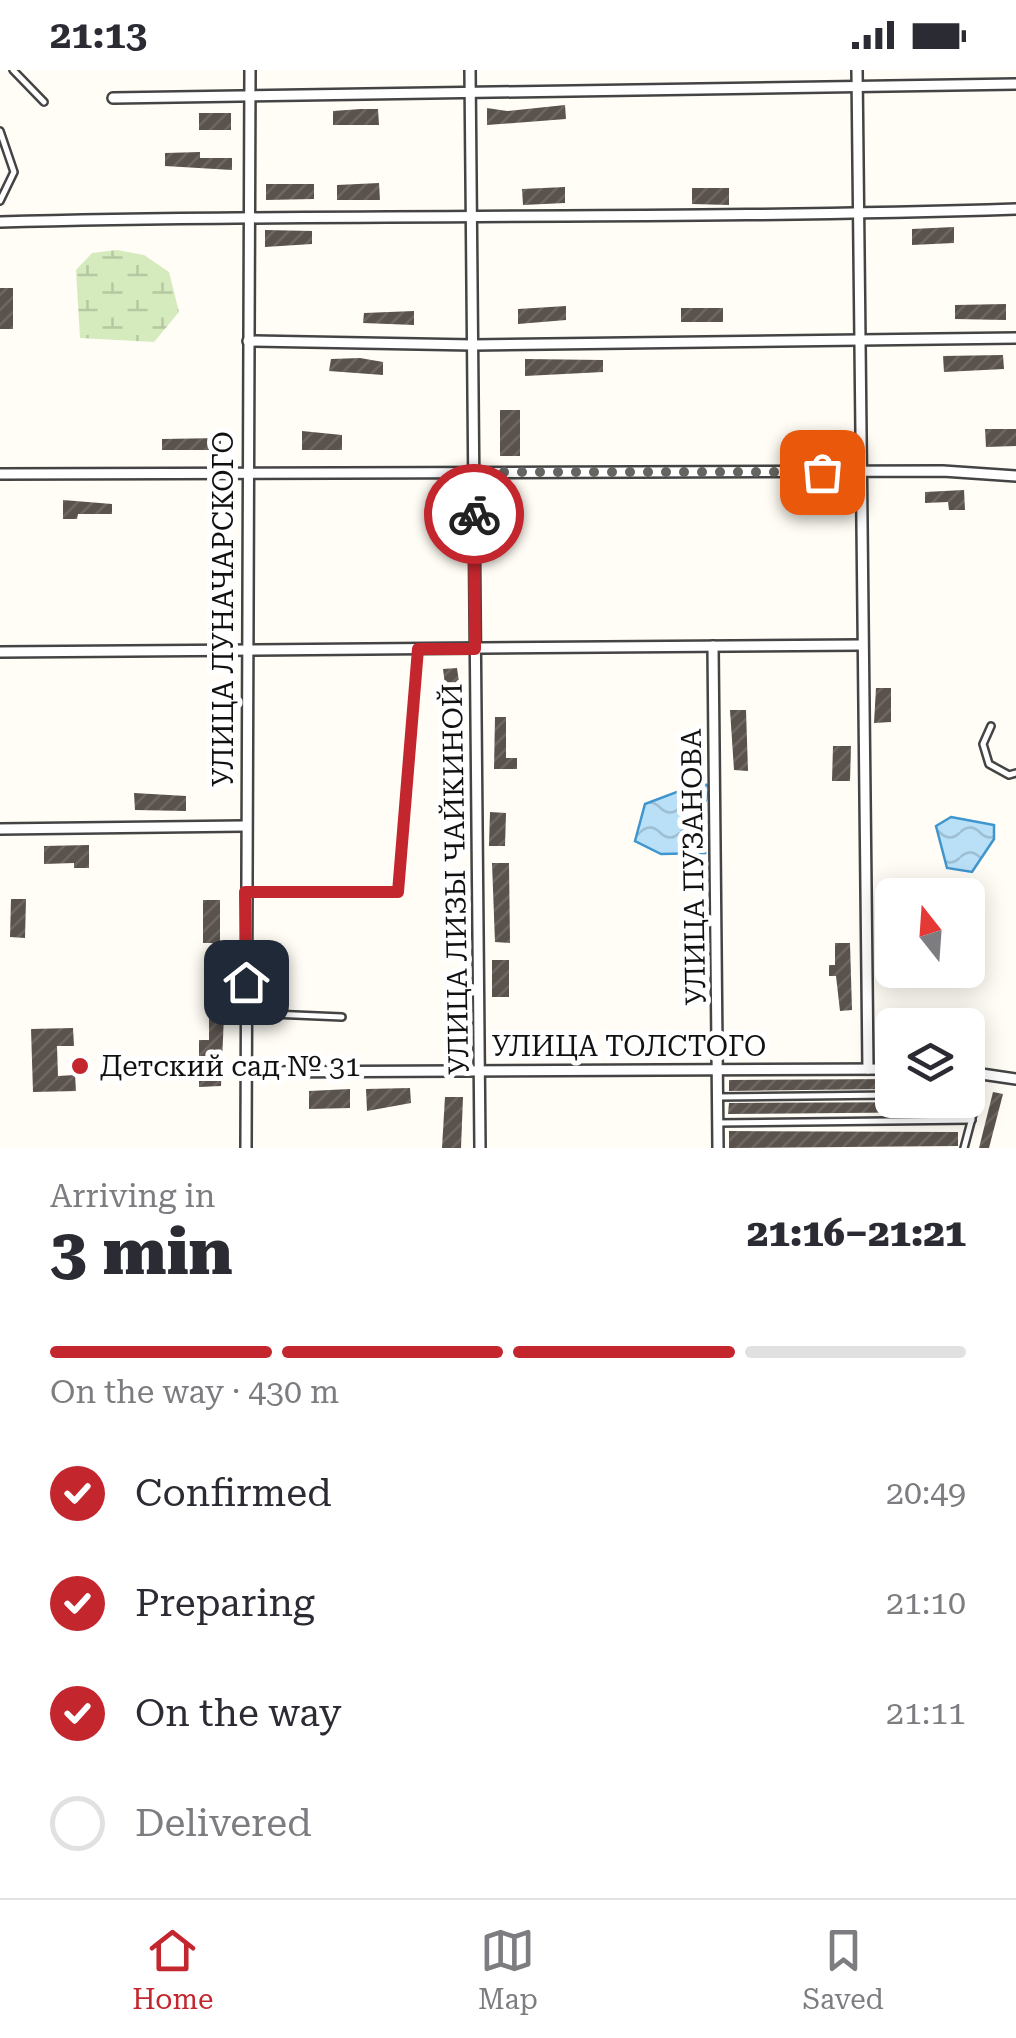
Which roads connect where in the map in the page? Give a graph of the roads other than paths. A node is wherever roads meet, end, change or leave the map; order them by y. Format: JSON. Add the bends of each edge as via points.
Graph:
{"nodes":[{"id":1,"x":14,"y":70,"type":"edge"},
{"id":2,"x":250,"y":70,"type":"edge"},
{"id":3,"x":470,"y":70,"type":"edge"},
{"id":4,"x":857,"y":70,"type":"edge"},
{"id":5,"x":1016,"y":84,"type":"edge"},
{"id":6,"x":856,"y":85,"type":"junction"},
{"id":7,"x":470,"y":90,"type":"junction"},
{"id":8,"x":250,"y":96,"type":"junction"},
{"id":9,"x":113,"y":98,"type":"dead end"},
{"id":10,"x":44,"y":102,"type":"dead end"},
{"id":11,"x":0,"y":131,"type":"edge"},
{"id":12,"x":0,"y":201,"type":"edge"},
{"id":13,"x":1016,"y":210,"type":"edge"},
{"id":14,"x":858,"y":214,"type":"junction"},
{"id":15,"x":250,"y":215,"type":"junction"},
{"id":16,"x":471,"y":218,"type":"junction"},
{"id":17,"x":0,"y":222,"type":"edge"},
{"id":18,"x":1016,"y":338,"type":"edge"},
{"id":19,"x":248,"y":341,"type":"junction"},
{"id":20,"x":859,"y":341,"type":"junction"},
{"id":21,"x":472,"y":344,"type":"junction"},
{"id":22,"x":860,"y":471,"type":"junction"},
{"id":23,"x":474,"y":472,"type":"junction"},
{"id":24,"x":245,"y":473,"type":"junction"},
{"id":25,"x":0,"y":474,"type":"edge"},
{"id":26,"x":1016,"y":476,"type":"edge"},
{"id":27,"x":861,"y":645,"type":"junction"},
{"id":28,"x":713,"y":646,"type":"junction"},
{"id":29,"x":245,"y":649,"type":"junction"},
{"id":30,"x":418,"y":649,"type":"junction"},
{"id":31,"x":475,"y":649,"type":"junction"},
{"id":32,"x":0,"y":652,"type":"edge"},
{"id":33,"x":991,"y":726,"type":"dead end"},
{"id":34,"x":1016,"y":772,"type":"edge"},
{"id":35,"x":244,"y":826,"type":"junction"},
{"id":36,"x":0,"y":828,"type":"edge"},
{"id":37,"x":245,"y":892,"type":"junction"},
{"id":38,"x":246,"y":1013,"type":"junction"},
{"id":39,"x":342,"y":1016,"type":"dead end"},
{"id":40,"x":717,"y":1067,"type":"junction"},
{"id":41,"x":868,"y":1068,"type":"junction"},
{"id":42,"x":875,"y":1068,"type":"edge"},
{"id":43,"x":479,"y":1069,"type":"junction"},
{"id":44,"x":245,"y":1072,"type":"junction"},
{"id":45,"x":985,"y":1074,"type":"edge"},
{"id":46,"x":1016,"y":1079,"type":"edge"},
{"id":47,"x":875,"y":1095,"type":"edge"},
{"id":48,"x":718,"y":1097,"type":"junction"},
{"id":49,"x":972,"y":1120,"type":"joint"},
{"id":50,"x":717,"y":1122,"type":"junction"},
{"id":51,"x":246,"y":1148,"type":"edge"},
{"id":52,"x":480,"y":1148,"type":"edge"},
{"id":53,"x":718,"y":1148,"type":"edge"},
{"id":54,"x":964,"y":1148,"type":"edge"}],
"edges":[{"from":1,"to":10,"type":"lane"},
{"from":2,"to":8,"type":"street","name":"УЛИЦА ЛУНАЧАРСКОГО"},
{"from":3,"to":7,"type":"street","name":"УЛИЦА ЛИЗЫ ЧАЙКИНОЙ"},
{"from":4,"to":6,"type":"street"},
{"from":5,"to":6,"type":"street"},
{"from":6,"to":7,"type":"street"},
{"from":6,"to":14,"type":"street"},
{"from":7,"to":8,"type":"street"},
{"from":7,"to":16,"type":"street","name":"УЛИЦА ЛИЗЫ ЧАЙКИНОЙ"},
{"from":8,"to":9,"type":"street"},
{"from":8,"to":15,"type":"street","name":"УЛИЦА ЛУНАЧАРСКОГО"},
{"from":11,"to":12,"type":"lane","via":[[14,172]]},
{"from":13,"to":14,"type":"street"},
{"from":14,"to":16,"type":"street"},
{"from":14,"to":20,"type":"street"},
{"from":15,"to":16,"type":"street"},
{"from":15,"to":17,"type":"street"},
{"from":15,"to":19,"type":"street","name":"УЛИЦА ЛУНАЧАРСКОГО"},
{"from":16,"to":21,"type":"street","name":"УЛИЦА ЛИЗЫ ЧАЙКИНОЙ"},
{"from":18,"to":20,"type":"street"},
{"from":19,"to":21,"type":"street"},
{"from":19,"to":24,"type":"street","name":"УЛИЦА ЛУНАЧАРСКОГО"},
{"from":20,"to":21,"type":"street"},
{"from":20,"to":22,"type":"street"},
{"from":21,"to":23,"type":"street","name":"УЛИЦА ЛИЗЫ ЧАЙКИНОЙ"},
{"from":22,"to":23,"type":"street"},
{"from":22,"to":26,"type":"street"},
{"from":22,"to":27,"type":"street"},
{"from":23,"to":24,"type":"street"},
{"from":23,"to":31,"type":"street","name":"УЛИЦА ЛИЗЫ ЧАЙКИНОЙ"},
{"from":24,"to":25,"type":"street"},
{"from":24,"to":29,"type":"street","name":"УЛИЦА ЛУНАЧАРСКОГО"},
{"from":27,"to":28,"type":"street"},
{"from":27,"to":41,"type":"street"},
{"from":28,"to":31,"type":"street"},
{"from":28,"to":40,"type":"street","name":"УЛИЦА ПУЗАНОВА"},
{"from":29,"to":30,"type":"street"},
{"from":29,"to":32,"type":"street"},
{"from":29,"to":35,"type":"street","name":"УЛИЦА ЛУНАЧАРСКОГО"},
{"from":30,"to":31,"type":"street"},
{"from":30,"to":37,"type":"lane","via":[[398,892]]},
{"from":31,"to":43,"type":"street","name":"УЛИЦА ЛИЗЫ ЧАЙКИНОЙ"},
{"from":33,"to":34,"type":"lane","via":[[983,744],[989,764]]},
{"from":35,"to":36,"type":"street"},
{"from":35,"to":37,"type":"street","name":"УЛИЦА ЛУНАЧАРСКОГО"},
{"from":37,"to":38,"type":"street","name":"УЛИЦА ЛУНАЧАРСКОГО"},
{"from":38,"to":39,"type":"lane"},
{"from":38,"to":44,"type":"street","name":"УЛИЦА ЛУНАЧАРСКОГО"},
{"from":40,"to":41,"type":"street","name":"УЛИЦА ТОЛСТОГО"},
{"from":40,"to":43,"type":"street","name":"УЛИЦА ТОЛСТОГО"},
{"from":40,"to":48,"type":"street","name":"УЛИЦА ПУЗАНОВА"},
{"from":41,"to":42,"type":"street","name":"УЛИЦА ТОЛСТОГО"},
{"from":43,"to":44,"type":"street","name":"УЛИЦА ТОЛСТОГО"},
{"from":43,"to":52,"type":"street","name":"УЛИЦА ЛИЗЫ ЧАЙКИНОЙ"},
{"from":44,"to":51,"type":"street","name":"УЛИЦА ЛУНАЧАРСКОГО"},
{"from":45,"to":46,"type":"street"},
{"from":47,"to":48,"type":"lane"},
{"from":48,"to":50,"type":"street","name":"УЛИЦА ПУЗАНОВА"},
{"from":49,"to":50,"type":"lane"},
{"from":49,"to":54,"type":"lane"},
{"from":50,"to":53,"type":"street","name":"УЛИЦА ПУЗАНОВА"}]}
